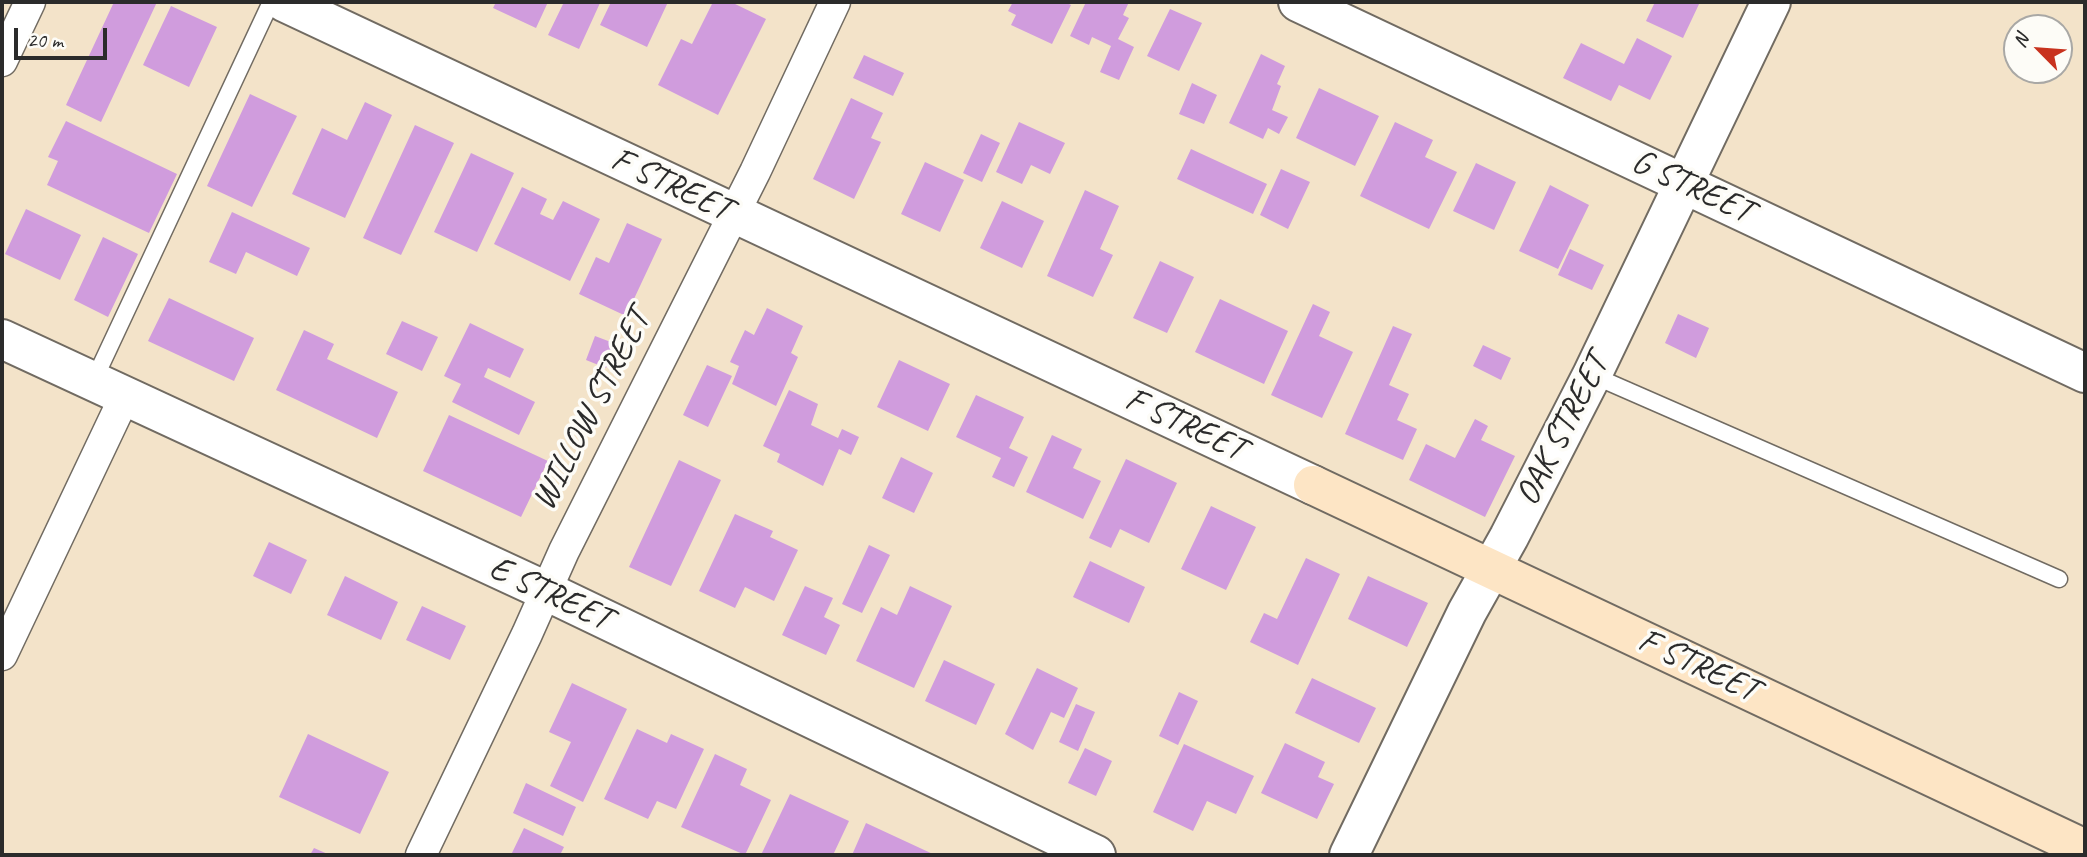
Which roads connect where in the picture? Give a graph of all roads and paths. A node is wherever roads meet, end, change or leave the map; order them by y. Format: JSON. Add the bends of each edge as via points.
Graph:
{"nodes":[{"id":1,"x":30,"y":2,"type":"edge"},
{"id":2,"x":271,"y":2,"type":"edge"},
{"id":3,"x":284,"y":2,"type":"edge"},
{"id":4,"x":835,"y":2,"type":"edge"},
{"id":5,"x":1298,"y":2,"type":"edge"},
{"id":6,"x":1771,"y":2,"type":"edge"},
{"id":7,"x":2,"y":61,"type":"edge"},
{"id":8,"x":1684,"y":184,"type":"junction"},
{"id":9,"x":732,"y":214,"type":"junction"},
{"id":10,"x":2,"y":340,"type":"edge"},
{"id":11,"x":2085,"y":373,"type":"edge"},
{"id":12,"x":1592,"y":375,"type":"junction"},
{"id":13,"x":109,"y":388,"type":"junction"},
{"id":14,"x":1312,"y":485,"type":"joint"},
{"id":15,"x":1492,"y":569,"type":"junction"},
{"id":16,"x":2059,"y":579,"type":"dead end"},
{"id":17,"x":546,"y":591,"type":"junction"},
{"id":18,"x":2,"y":655,"type":"edge"},
{"id":19,"x":2085,"y":849,"type":"edge"},
{"id":20,"x":421,"y":855,"type":"edge"},
{"id":21,"x":1096,"y":855,"type":"edge"},
{"id":22,"x":1349,"y":855,"type":"edge"}],
"edges":[{"from":1,"to":7,"type":"street"},
{"from":2,"to":13,"type":"lane"},
{"from":3,"to":9,"type":"street","name":"F STREET"},
{"from":4,"to":9,"type":"street","name":"WILLOW STREET"},
{"from":5,"to":8,"type":"street","name":"G STREET"},
{"from":6,"to":8,"type":"street","name":"OAK STREET"},
{"from":8,"to":11,"type":"street","name":"G STREET"},
{"from":8,"to":12,"type":"street","name":"OAK STREET"},
{"from":9,"to":14,"type":"street","name":"F STREET"},
{"from":9,"to":17,"type":"street","name":"WILLOW STREET"},
{"from":10,"to":13,"type":"street","name":"E STREET"},
{"from":12,"to":15,"type":"street","name":"OAK STREET"},
{"from":12,"to":16,"type":"lane"},
{"from":13,"to":17,"type":"street","name":"E STREET"},
{"from":13,"to":18,"type":"street"},
{"from":14,"to":15,"type":"main road","name":"F STREET"},
{"from":15,"to":19,"type":"main road","name":"F STREET"},
{"from":15,"to":22,"type":"street","name":"OAK STREET","via":[[1466,612]]},
{"from":17,"to":20,"type":"street","name":"WILLOW STREET"},
{"from":17,"to":21,"type":"street","name":"E STREET"}]}
